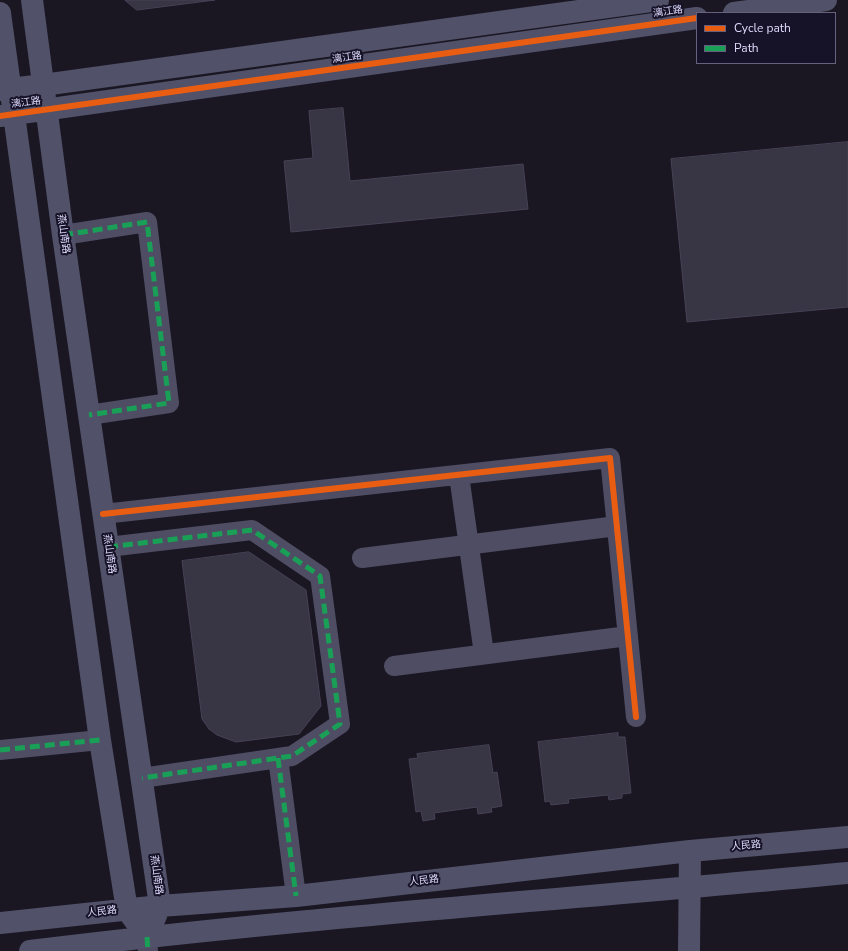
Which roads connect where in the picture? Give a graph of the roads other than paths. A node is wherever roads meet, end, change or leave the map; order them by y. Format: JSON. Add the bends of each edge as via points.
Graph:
{"nodes":[{"id":1,"x":32,"y":0,"type":"edge"},
{"id":2,"x":658,"y":0,"type":"edge"},
{"id":3,"x":826,"y":0,"type":"edge"},
{"id":4,"x":741,"y":12,"type":"edge"},
{"id":5,"x":0,"y":13,"type":"edge"},
{"id":6,"x":696,"y":18,"type":"edge"},
{"id":7,"x":43,"y":85,"type":"junction"},
{"id":8,"x":5,"y":89,"type":"edge"},
{"id":9,"x":47,"y":110,"type":"junction"},
{"id":10,"x":7,"y":115,"type":"edge"},
{"id":11,"x":63,"y":235,"type":"junction"},
{"id":12,"x":91,"y":425,"type":"junction"},
{"id":13,"x":58,"y":439,"type":"junction"},
{"id":14,"x":459,"y":476,"type":"junction"},
{"id":15,"x":103,"y":514,"type":"junction"},
{"id":16,"x":617,"y":526,"type":"junction"},
{"id":17,"x":469,"y":544,"type":"junction"},
{"id":18,"x":108,"y":548,"type":"junction"},
{"id":19,"x":362,"y":558,"type":"dead end"},
{"id":20,"x":628,"y":636,"type":"junction"},
{"id":21,"x":484,"y":654,"type":"junction"},
{"id":22,"x":394,"y":666,"type":"dead end"},
{"id":23,"x":636,"y":717,"type":"dead end"},
{"id":24,"x":100,"y":740,"type":"junction"},
{"id":25,"x":0,"y":750,"type":"edge"},
{"id":26,"x":278,"y":758,"type":"junction"},
{"id":27,"x":142,"y":778,"type":"junction"},
{"id":28,"x":848,"y":837,"type":"edge"},
{"id":29,"x":690,"y":851,"type":"junction"},
{"id":30,"x":848,"y":872,"type":"edge"},
{"id":31,"x":690,"y":888,"type":"junction"},
{"id":32,"x":296,"y":896,"type":"junction"},
{"id":33,"x":160,"y":906,"type":"junction"},
{"id":34,"x":127,"y":910,"type":"junction"},
{"id":35,"x":0,"y":923,"type":"edge"},
{"id":36,"x":148,"y":944,"type":"edge"},
{"id":37,"x":30,"y":951,"type":"edge"},
{"id":38,"x":689,"y":951,"type":"edge"}],
"edges":[{"from":1,"to":7,"type":"main road","name":"燕山南路"},
{"from":2,"to":7,"type":"main road","name":"漓江路"},
{"from":3,"to":4,"type":"main road"},
{"from":5,"to":8,"type":"main road"},
{"from":6,"to":9,"type":"main road","name":"漓江路"},
{"from":7,"to":8,"type":"main road","name":"漓江路"},
{"from":7,"to":9,"type":"main road","name":"燕山南路"},
{"from":8,"to":10,"type":"main road"},
{"from":9,"to":10,"type":"main road","name":"漓江路"},
{"from":9,"to":11,"type":"main road","name":"燕山南路"},
{"from":10,"to":13,"type":"main road"},
{"from":11,"to":12,"type":"main road","name":"燕山南路"},
{"from":11,"to":12,"type":"street","via":[[147,222],[170,403]]},
{"from":12,"to":13,"type":"main road"},
{"from":12,"to":15,"type":"main road","name":"燕山南路"},
{"from":13,"to":24,"type":"main road"},
{"from":14,"to":15,"type":"street"},
{"from":14,"to":16,"type":"street","via":[[610,458]]},
{"from":14,"to":17,"type":"street"},
{"from":15,"to":18,"type":"main road","name":"燕山南路"},
{"from":16,"to":17,"type":"street"},
{"from":16,"to":20,"type":"street"},
{"from":17,"to":19,"type":"street"},
{"from":17,"to":21,"type":"street"},
{"from":18,"to":26,"type":"street","via":[[252,530],[320,576],[340,724],[292,756]]},
{"from":18,"to":27,"type":"main road","name":"燕山南路"},
{"from":20,"to":21,"type":"street"},
{"from":20,"to":23,"type":"street"},
{"from":21,"to":22,"type":"street"},
{"from":24,"to":25,"type":"street"},
{"from":24,"to":34,"type":"main road"},
{"from":26,"to":27,"type":"street"},
{"from":26,"to":32,"type":"street"},
{"from":27,"to":33,"type":"main road","name":"燕山南路"},
{"from":28,"to":29,"type":"main road","name":"人民路"},
{"from":29,"to":31,"type":"main road"},
{"from":29,"to":32,"type":"main road","name":"人民路"},
{"from":30,"to":31,"type":"main road"},
{"from":31,"to":36,"type":"main road","via":[[247,926]]},
{"from":31,"to":38,"type":"main road"},
{"from":32,"to":33,"type":"main road","name":"人民路"},
{"from":33,"to":34,"type":"main road","name":"人民路"},
{"from":33,"to":36,"type":"main road","name":"燕山南路"},
{"from":34,"to":35,"type":"main road","name":"人民路"},
{"from":34,"to":36,"type":"main road"},
{"from":36,"to":37,"type":"main road"}]}
